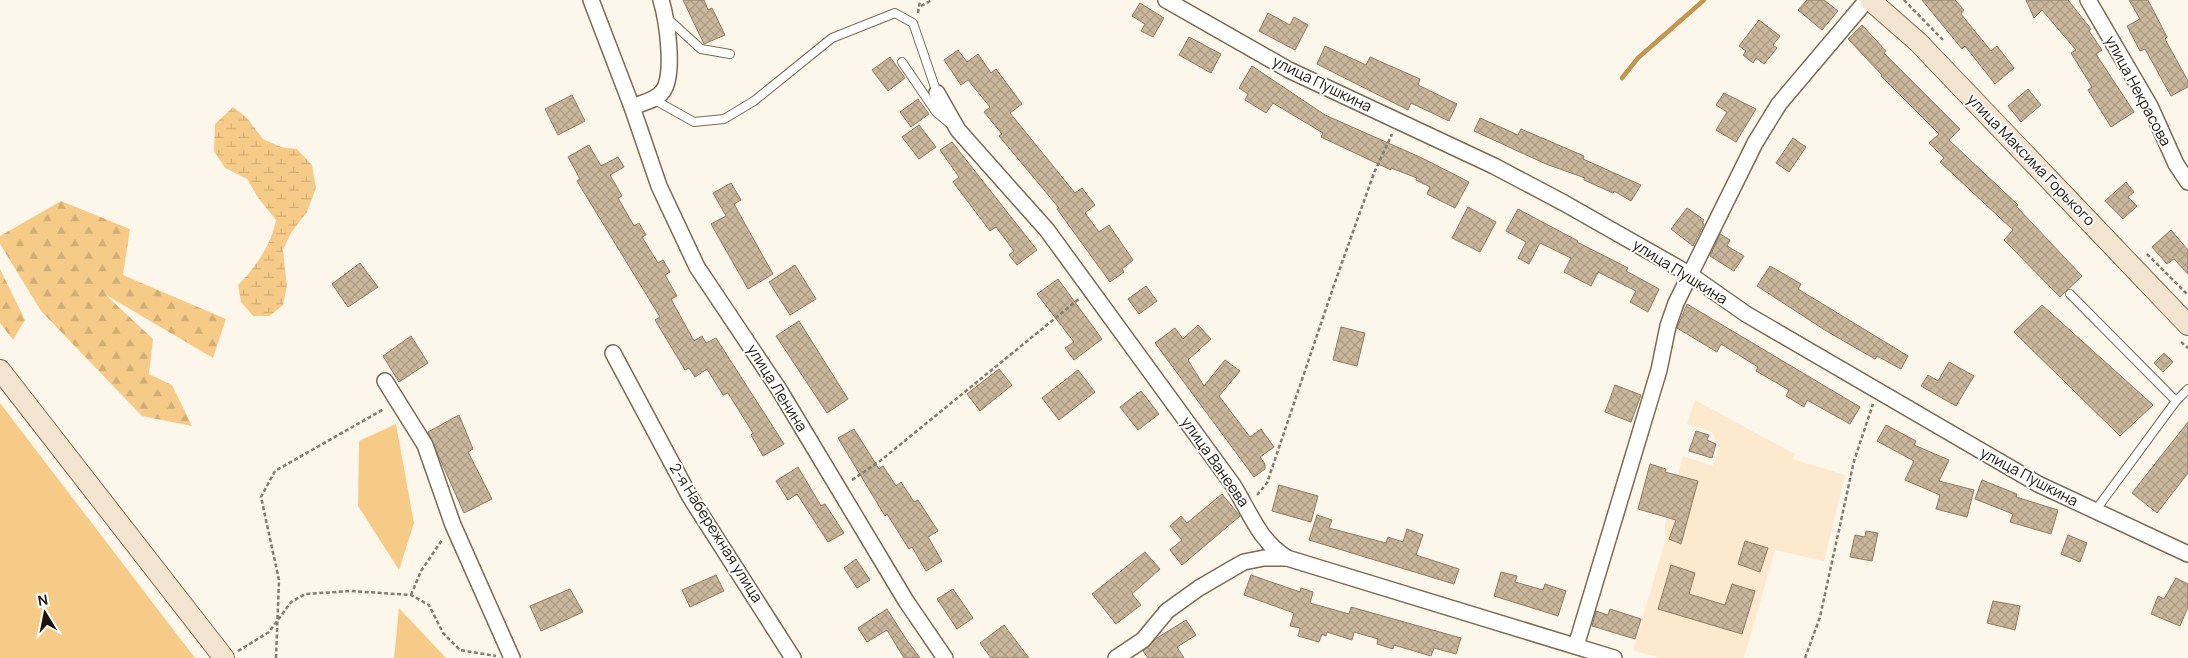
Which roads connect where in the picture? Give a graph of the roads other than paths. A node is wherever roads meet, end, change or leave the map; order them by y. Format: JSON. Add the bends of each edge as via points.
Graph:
{"nodes":[{"id":1,"x":591,"y":0,"type":"edge"},
{"id":2,"x":661,"y":0,"type":"edge"},
{"id":3,"x":1166,"y":0,"type":"edge"},
{"id":4,"x":1868,"y":0,"type":"edge"},
{"id":5,"x":2088,"y":0,"type":"edge"},
{"id":6,"x":666,"y":18,"type":"junction"},
{"id":7,"x":730,"y":54,"type":"dead end"},
{"id":8,"x":902,"y":62,"type":"dead end"},
{"id":9,"x":937,"y":93,"type":"joint"},
{"id":10,"x":653,"y":99,"type":"junction"},
{"id":11,"x":632,"y":107,"type":"junction"},
{"id":12,"x":958,"y":130,"type":"junction"},
{"id":13,"x":2188,"y":182,"type":"edge"},
{"id":14,"x":1689,"y":274,"type":"junction"},
{"id":15,"x":2070,"y":294,"type":"dead end"},
{"id":16,"x":2188,"y":325,"type":"edge"},
{"id":17,"x":613,"y":353,"type":"dead end"},
{"id":18,"x":0,"y":370,"type":"edge"},
{"id":19,"x":385,"y":381,"type":"dead end"},
{"id":20,"x":2188,"y":389,"type":"edge"},
{"id":21,"x":2176,"y":401,"type":"junction"},
{"id":22,"x":2095,"y":511,"type":"junction"},
{"id":23,"x":1257,"y":528,"type":"junction"},
{"id":24,"x":2188,"y":554,"type":"edge"},
{"id":25,"x":1287,"y":558,"type":"junction"},
{"id":26,"x":1244,"y":562,"type":"junction"},
{"id":27,"x":1576,"y":646,"type":"junction"},
{"id":28,"x":229,"y":656,"type":"edge"},
{"id":29,"x":512,"y":657,"type":"edge"},
{"id":30,"x":793,"y":658,"type":"edge"},
{"id":31,"x":945,"y":658,"type":"edge"},
{"id":32,"x":1116,"y":658,"type":"edge"},
{"id":33,"x":1614,"y":658,"type":"edge"}],
"edges":[{"from":1,"to":11,"type":"street","name":"улица Ленина"},
{"from":2,"to":6,"type":"street"},
{"from":3,"to":14,"type":"street","name":"улица Пушкина","via":[[1289,70],[1564,202]]},
{"from":4,"to":14,"type":"street","via":[[1768,120]]},
{"from":4,"to":16,"type":"street","name":"улица Максима Горького","via":[[1918,42]]},
{"from":5,"to":13,"type":"street","name":"улица Некрасова","via":[[2150,106],[2168,149]]},
{"from":6,"to":7,"type":"lane","via":[[701,49]]},
{"from":6,"to":10,"type":"street","via":[[667,82]]},
{"from":8,"to":12,"type":"lane","via":[[936,112]]},
{"from":9,"to":10,"type":"lane","via":[[914,23],[895,13],[832,38],[754,101],[724,119],[694,122]]},
{"from":9,"to":12,"type":"street","name":"улица Ванеева"},
{"from":10,"to":11,"type":"street"},
{"from":11,"to":31,"type":"street","name":"улица Ленина","via":[[659,186],[697,267],[780,391],[906,601]]},
{"from":12,"to":23,"type":"street","name":"улица Ванеева","via":[[1032,210],[1233,485]]},
{"from":14,"to":22,"type":"street","name":"улица Пушкина","via":[[1746,314],[1878,392],[2038,484]]},
{"from":14,"to":27,"type":"street","via":[[1668,326],[1659,370]]},
{"from":15,"to":21,"type":"lane"},
{"from":17,"to":30,"type":"street","name":"2-я Набережная улица","via":[[690,497]]},
{"from":18,"to":28,"type":"street"},
{"from":19,"to":29,"type":"street","via":[[425,445],[453,525]]},
{"from":20,"to":21,"type":"lane"},
{"from":21,"to":22,"type":"lane"},
{"from":22,"to":24,"type":"street","name":"улица Пушкина"},
{"from":23,"to":25,"type":"street","name":"улица Ванеева","via":[[1269,545]]},
{"from":23,"to":26,"type":"street","via":[[1258,543]]},
{"from":25,"to":26,"type":"street"},
{"from":25,"to":27,"type":"street","name":"улица Ванеева"},
{"from":26,"to":32,"type":"street","via":[[1167,611],[1143,640]]},
{"from":27,"to":33,"type":"street","name":"улица Ванеева"}]}
